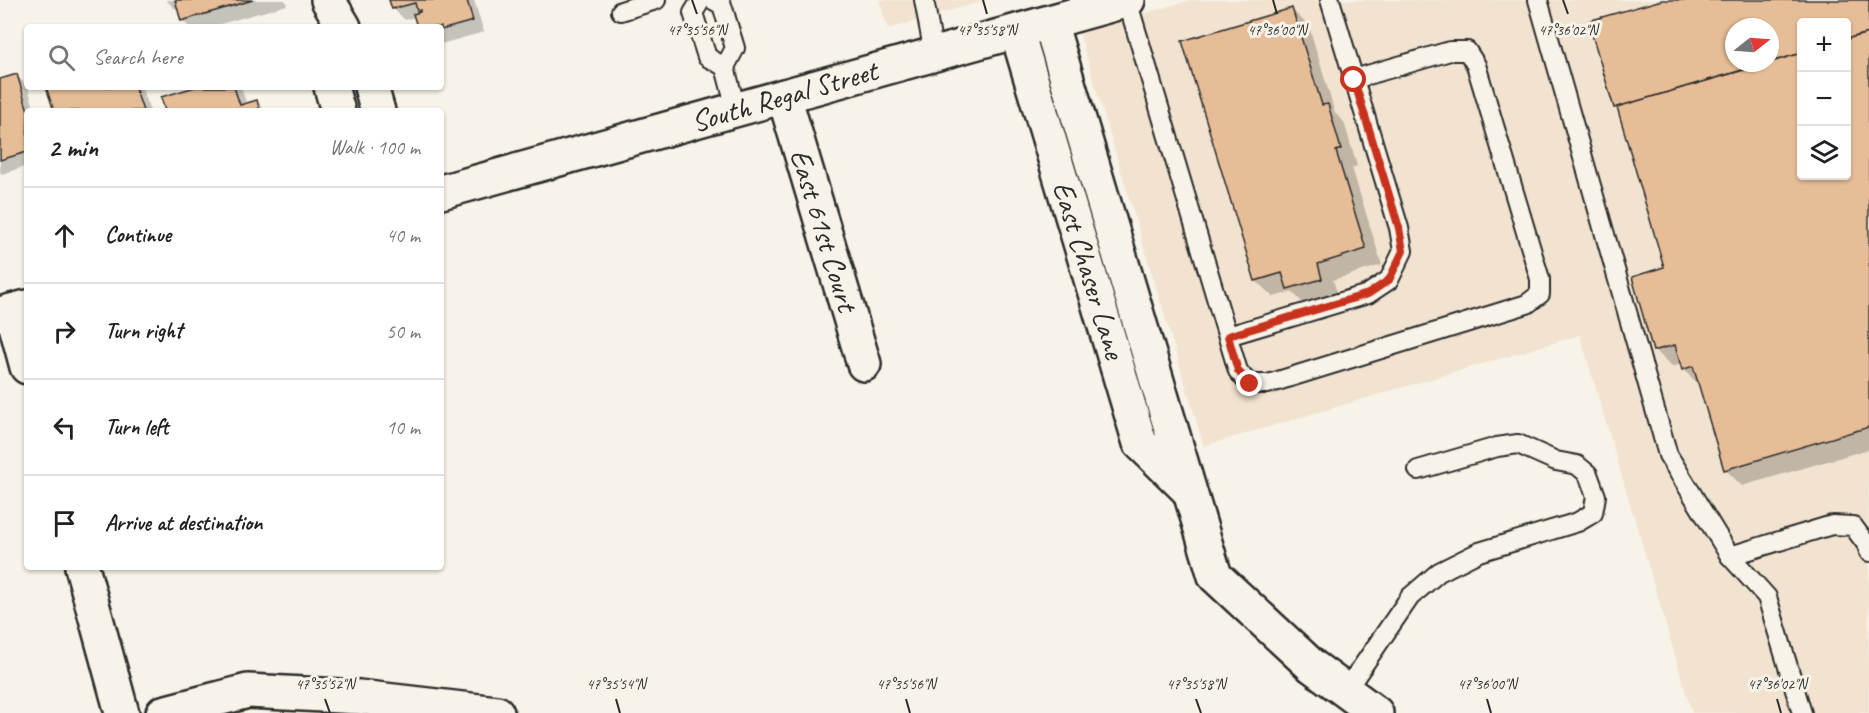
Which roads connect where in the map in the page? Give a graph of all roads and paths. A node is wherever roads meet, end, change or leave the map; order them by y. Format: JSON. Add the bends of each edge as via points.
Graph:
{"nodes":[{"id":1,"x":326,"y":0,"type":"edge"},
{"id":2,"x":656,"y":0,"type":"edge"},
{"id":3,"x":701,"y":0,"type":"edge"},
{"id":4,"x":713,"y":0,"type":"edge"},
{"id":5,"x":924,"y":0,"type":"edge"},
{"id":6,"x":1127,"y":0,"type":"edge"},
{"id":7,"x":1330,"y":0,"type":"edge"},
{"id":8,"x":1538,"y":0,"type":"edge"},
{"id":9,"x":621,"y":11,"type":"dead end"},
{"id":10,"x":1050,"y":22,"type":"junction"},
{"id":11,"x":325,"y":24,"type":"edge"},
{"id":12,"x":342,"y":24,"type":"edge"},
{"id":13,"x":1017,"y":32,"type":"junction"},
{"id":14,"x":934,"y":54,"type":"junction"},
{"id":15,"x":725,"y":67,"type":"junction"},
{"id":16,"x":1354,"y":80,"type":"junction"},
{"id":17,"x":332,"y":90,"type":"edge"},
{"id":18,"x":372,"y":90,"type":"edge"},
{"id":19,"x":784,"y":96,"type":"junction"},
{"id":20,"x":337,"y":108,"type":"edge"},
{"id":21,"x":377,"y":108,"type":"edge"},
{"id":22,"x":736,"y":109,"type":"junction"},
{"id":23,"x":444,"y":191,"type":"edge"},
{"id":24,"x":13,"y":311,"type":"edge"},
{"id":25,"x":1228,"y":336,"type":"junction"},
{"id":26,"x":24,"y":355,"type":"edge"},
{"id":27,"x":864,"y":364,"type":"dead end"},
{"id":28,"x":1418,"y":470,"type":"dead end"},
{"id":29,"x":1189,"y":491,"type":"junction"},
{"id":30,"x":1869,"y":552,"type":"edge"},
{"id":31,"x":1730,"y":556,"type":"junction"},
{"id":32,"x":83,"y":570,"type":"edge"},
{"id":33,"x":1345,"y":692,"type":"junction"},
{"id":34,"x":358,"y":705,"type":"edge"},
{"id":35,"x":122,"y":713,"type":"edge"},
{"id":36,"x":163,"y":713,"type":"edge"},
{"id":37,"x":497,"y":713,"type":"edge"},
{"id":38,"x":1376,"y":713,"type":"edge"},
{"id":39,"x":1802,"y":713,"type":"edge"}],
"edges":[{"from":1,"to":11,"type":"street"},
{"from":1,"to":12,"type":"street"},
{"from":2,"to":9,"type":"lane"},
{"from":3,"to":15,"type":"lane","via":[[693,13],[707,57]]},
{"from":4,"to":15,"type":"lane","via":[[722,5],[735,48]]},
{"from":5,"to":14,"type":"lane"},
{"from":6,"to":10,"type":"street","name":"South Regal Street"},
{"from":6,"to":25,"type":"lane"},
{"from":7,"to":16,"type":"lane"},
{"from":8,"to":31,"type":"lane","via":[[1668,455]]},
{"from":10,"to":13,"type":"street","name":"South Regal Street"},
{"from":10,"to":29,"type":"street","name":"East Chaser Lane"},
{"from":13,"to":14,"type":"street","name":"South Regal Street"},
{"from":13,"to":29,"type":"street","name":"East Chaser Lane","via":[[1140,442]]},
{"from":14,"to":19,"type":"street","name":"South Regal Street"},
{"from":15,"to":22,"type":"lane"},
{"from":16,"to":25,"type":"lane","via":[[1399,228],[1403,251],[1389,280],[1368,294]]},
{"from":16,"to":25,"type":"lane","via":[[1450,51],[1467,51],[1483,87],[1540,279],[1540,294],[1527,304],[1268,384],[1250,384],[1238,371]]},
{"from":17,"to":20,"type":"street"},
{"from":18,"to":21,"type":"street"},
{"from":19,"to":22,"type":"street","name":"South Regal Street"},
{"from":19,"to":27,"type":"street","name":"East 61st Court"},
{"from":22,"to":23,"type":"street","name":"South Regal Street"},
{"from":24,"to":26,"type":"street"},
{"from":28,"to":33,"type":"lane","via":[[1518,444],[1556,461],[1576,465],[1588,474],[1596,496],[1593,513],[1578,522],[1479,552],[1439,572],[1410,597]]},
{"from":29,"to":33,"type":"street","name":"East Chaser Lane","via":[[1215,576]]},
{"from":30,"to":31,"type":"lane","via":[[1853,526],[1832,525]]},
{"from":31,"to":39,"type":"lane","via":[[1767,597]]},
{"from":32,"to":35,"type":"street"},
{"from":33,"to":38,"type":"street","name":"East Chaser Lane"},
{"from":34,"to":36,"type":"street","via":[[248,691]]},
{"from":34,"to":37,"type":"street"}]}
